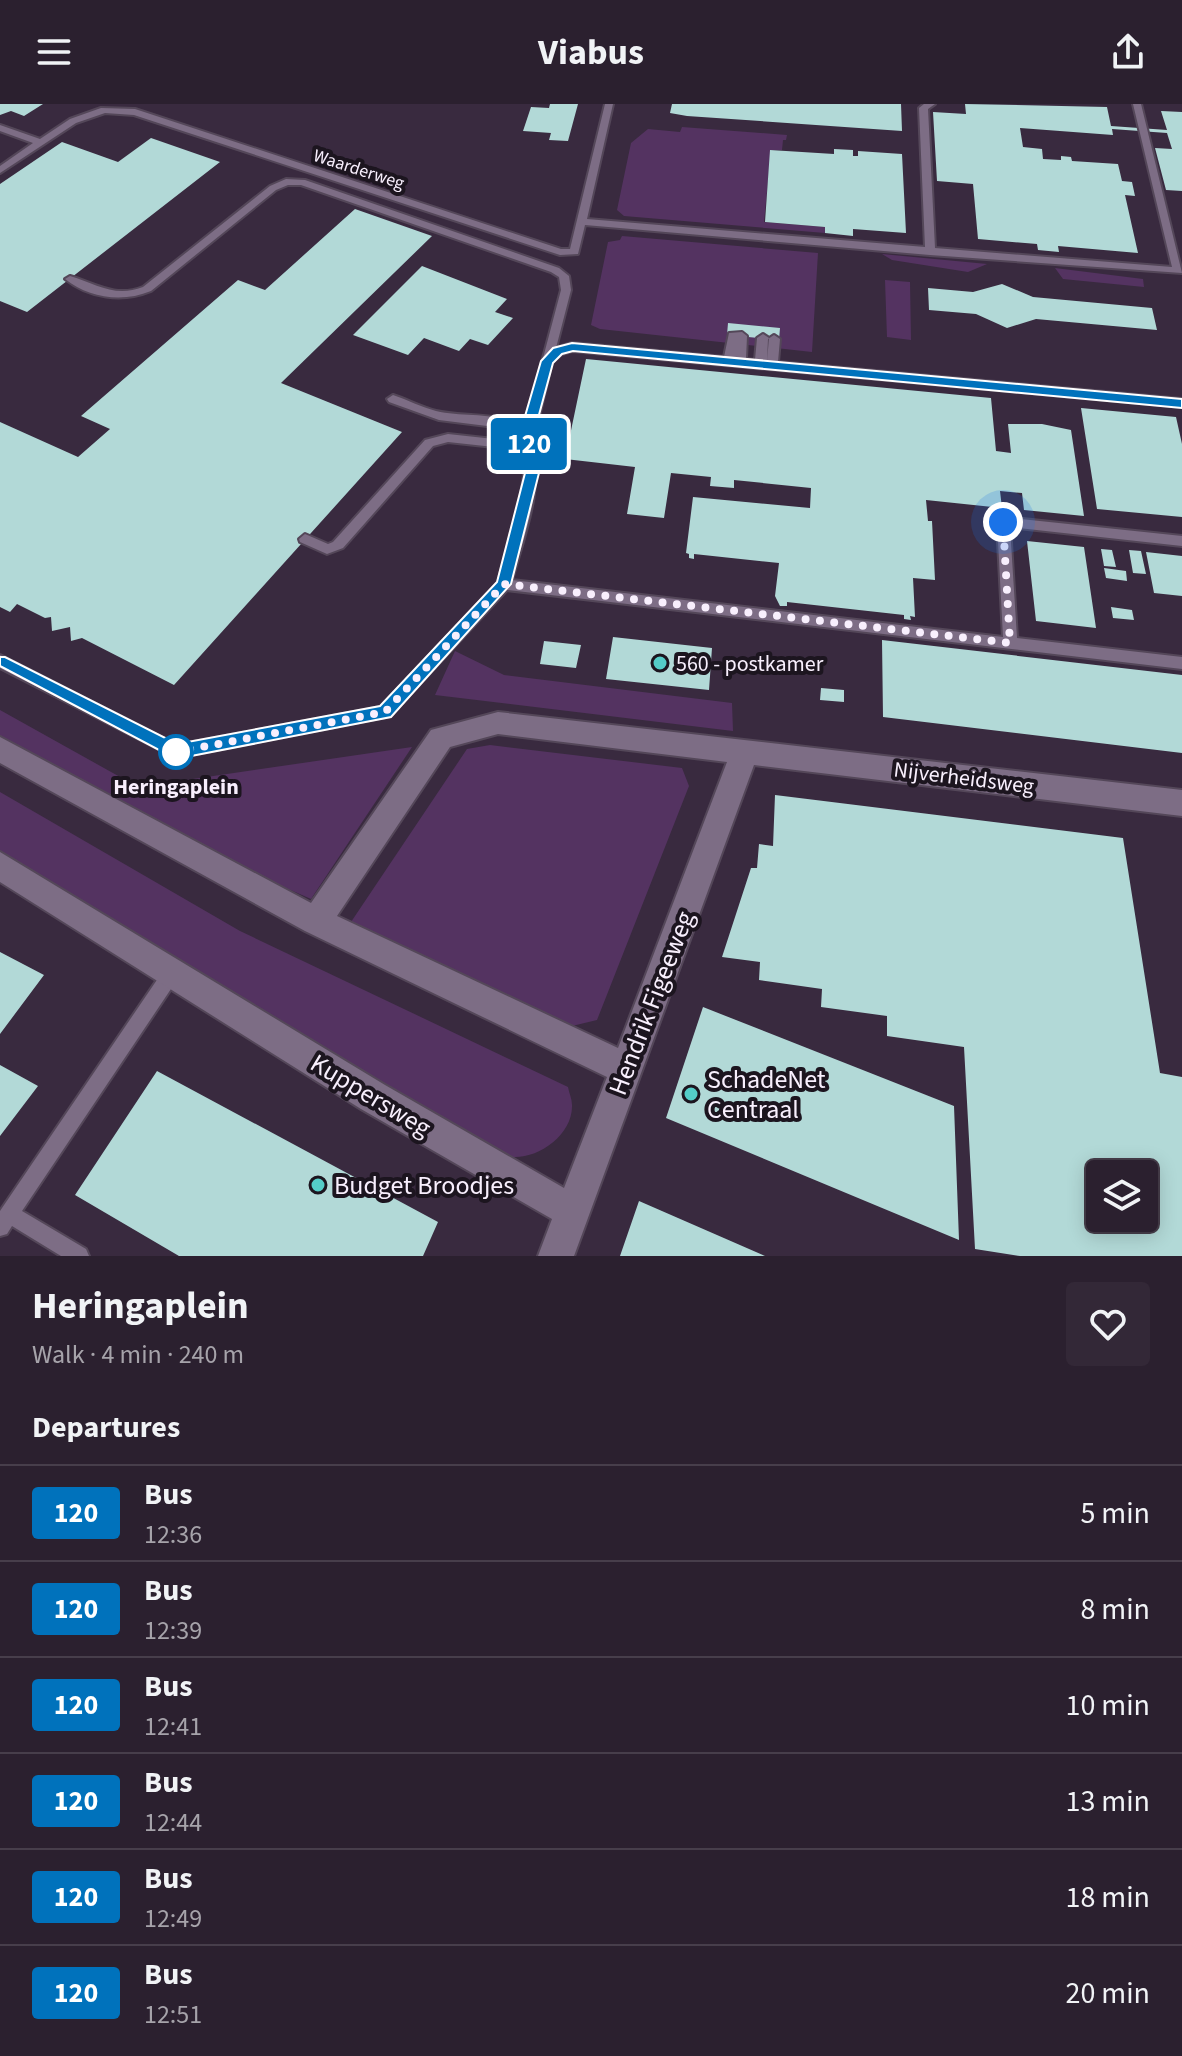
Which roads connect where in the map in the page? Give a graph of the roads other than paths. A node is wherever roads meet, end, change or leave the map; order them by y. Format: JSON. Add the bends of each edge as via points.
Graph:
{"nodes":[{"id":1,"x":609,"y":104,"type":"edge"},
{"id":2,"x":931,"y":104,"type":"edge"},
{"id":3,"x":1137,"y":104,"type":"edge"},
{"id":4,"x":100,"y":107,"type":"edge"},
{"id":5,"x":0,"y":128,"type":"edge"},
{"id":6,"x":41,"y":143,"type":"junction"},
{"id":7,"x":0,"y":170,"type":"edge"},
{"id":8,"x":581,"y":222,"type":"junction"},
{"id":9,"x":930,"y":252,"type":"junction"},
{"id":10,"x":70,"y":279,"type":"dead end"},
{"id":11,"x":753,"y":337,"type":"junction"},
{"id":12,"x":547,"y":361,"type":"junction"},
{"id":13,"x":750,"y":363,"type":"junction"},
{"id":14,"x":393,"y":399,"type":"dead end"},
{"id":15,"x":1182,"y":403,"type":"edge"},
{"id":16,"x":526,"y":437,"type":"junction"},
{"id":17,"x":305,"y":539,"type":"dead end"},
{"id":18,"x":1182,"y":541,"type":"edge"},
{"id":19,"x":504,"y":584,"type":"junction"},
{"id":20,"x":1010,"y":643,"type":"junction"},
{"id":21,"x":0,"y":661,"type":"edge"},
{"id":22,"x":1182,"y":663,"type":"edge"},
{"id":23,"x":0,"y":749,"type":"edge"},
{"id":24,"x":745,"y":751,"type":"junction"},
{"id":25,"x":1182,"y":803,"type":"edge"},
{"id":26,"x":0,"y":866,"type":"edge"},
{"id":27,"x":316,"y":921,"type":"junction"},
{"id":28,"x":171,"y":974,"type":"junction"},
{"id":29,"x":626,"y":1069,"type":"junction"},
{"id":30,"x":573,"y":1212,"type":"junction"},
{"id":31,"x":4,"y":1220,"type":"edge"},
{"id":32,"x":79,"y":1256,"type":"edge"},
{"id":33,"x":556,"y":1256,"type":"edge"}],
"edges":[{"from":1,"to":8,"type":"lane","name":"Waarderweg"},
{"from":2,"to":9,"type":"lane","via":[[923,108]]},
{"from":3,"to":9,"type":"lane","via":[[1178,271]]},
{"from":4,"to":6,"type":"lane","name":"Waarderweg"},
{"from":4,"to":8,"type":"lane","name":"Waarderweg","via":[[135,112],[560,252],[574,252]]},
{"from":5,"to":6,"type":"lane"},
{"from":6,"to":7,"type":"lane","name":"Waarderweg"},
{"from":8,"to":9,"type":"lane"},
{"from":10,"to":12,"type":"lane","via":[[121,298],[132,297],[273,188],[302,182],[564,276],[566,290]]},
{"from":11,"to":13,"type":"lane"},
{"from":11,"to":13,"type":"lane"},
{"from":11,"to":13,"type":"lane"},
{"from":12,"to":13,"type":"lane","via":[[558,351],[586,347]]},
{"from":12,"to":16,"type":"lane"},
{"from":13,"to":15,"type":"lane"},
{"from":14,"to":16,"type":"lane","via":[[442,417],[516,427]]},
{"from":16,"to":17,"type":"lane","via":[[512,445],[448,438],[429,443],[338,545],[327,549]]},
{"from":16,"to":19,"type":"lane","via":[[533,454],[532,473]]},
{"from":18,"to":20,"type":"lane","via":[[1003,522]]},
{"from":19,"to":20,"type":"lane"},
{"from":19,"to":21,"type":"lane","via":[[385,712],[176,752]]},
{"from":20,"to":22,"type":"lane"},
{"from":23,"to":27,"type":"street"},
{"from":24,"to":25,"type":"street","name":"Nijverheidsweg"},
{"from":24,"to":27,"type":"street","via":[[498,723],[441,738]]},
{"from":24,"to":29,"type":"street","name":"Hendrik Figeeweg"},
{"from":26,"to":28,"type":"street","name":"Kuppersweg"},
{"from":27,"to":29,"type":"street"},
{"from":28,"to":30,"type":"street","name":"Kuppersweg"},
{"from":28,"to":31,"type":"lane"},
{"from":29,"to":30,"type":"street","name":"Hendrik Figeeweg"},
{"from":30,"to":33,"type":"street","name":"Hendrik Figeeweg"},
{"from":31,"to":32,"type":"lane"}]}
